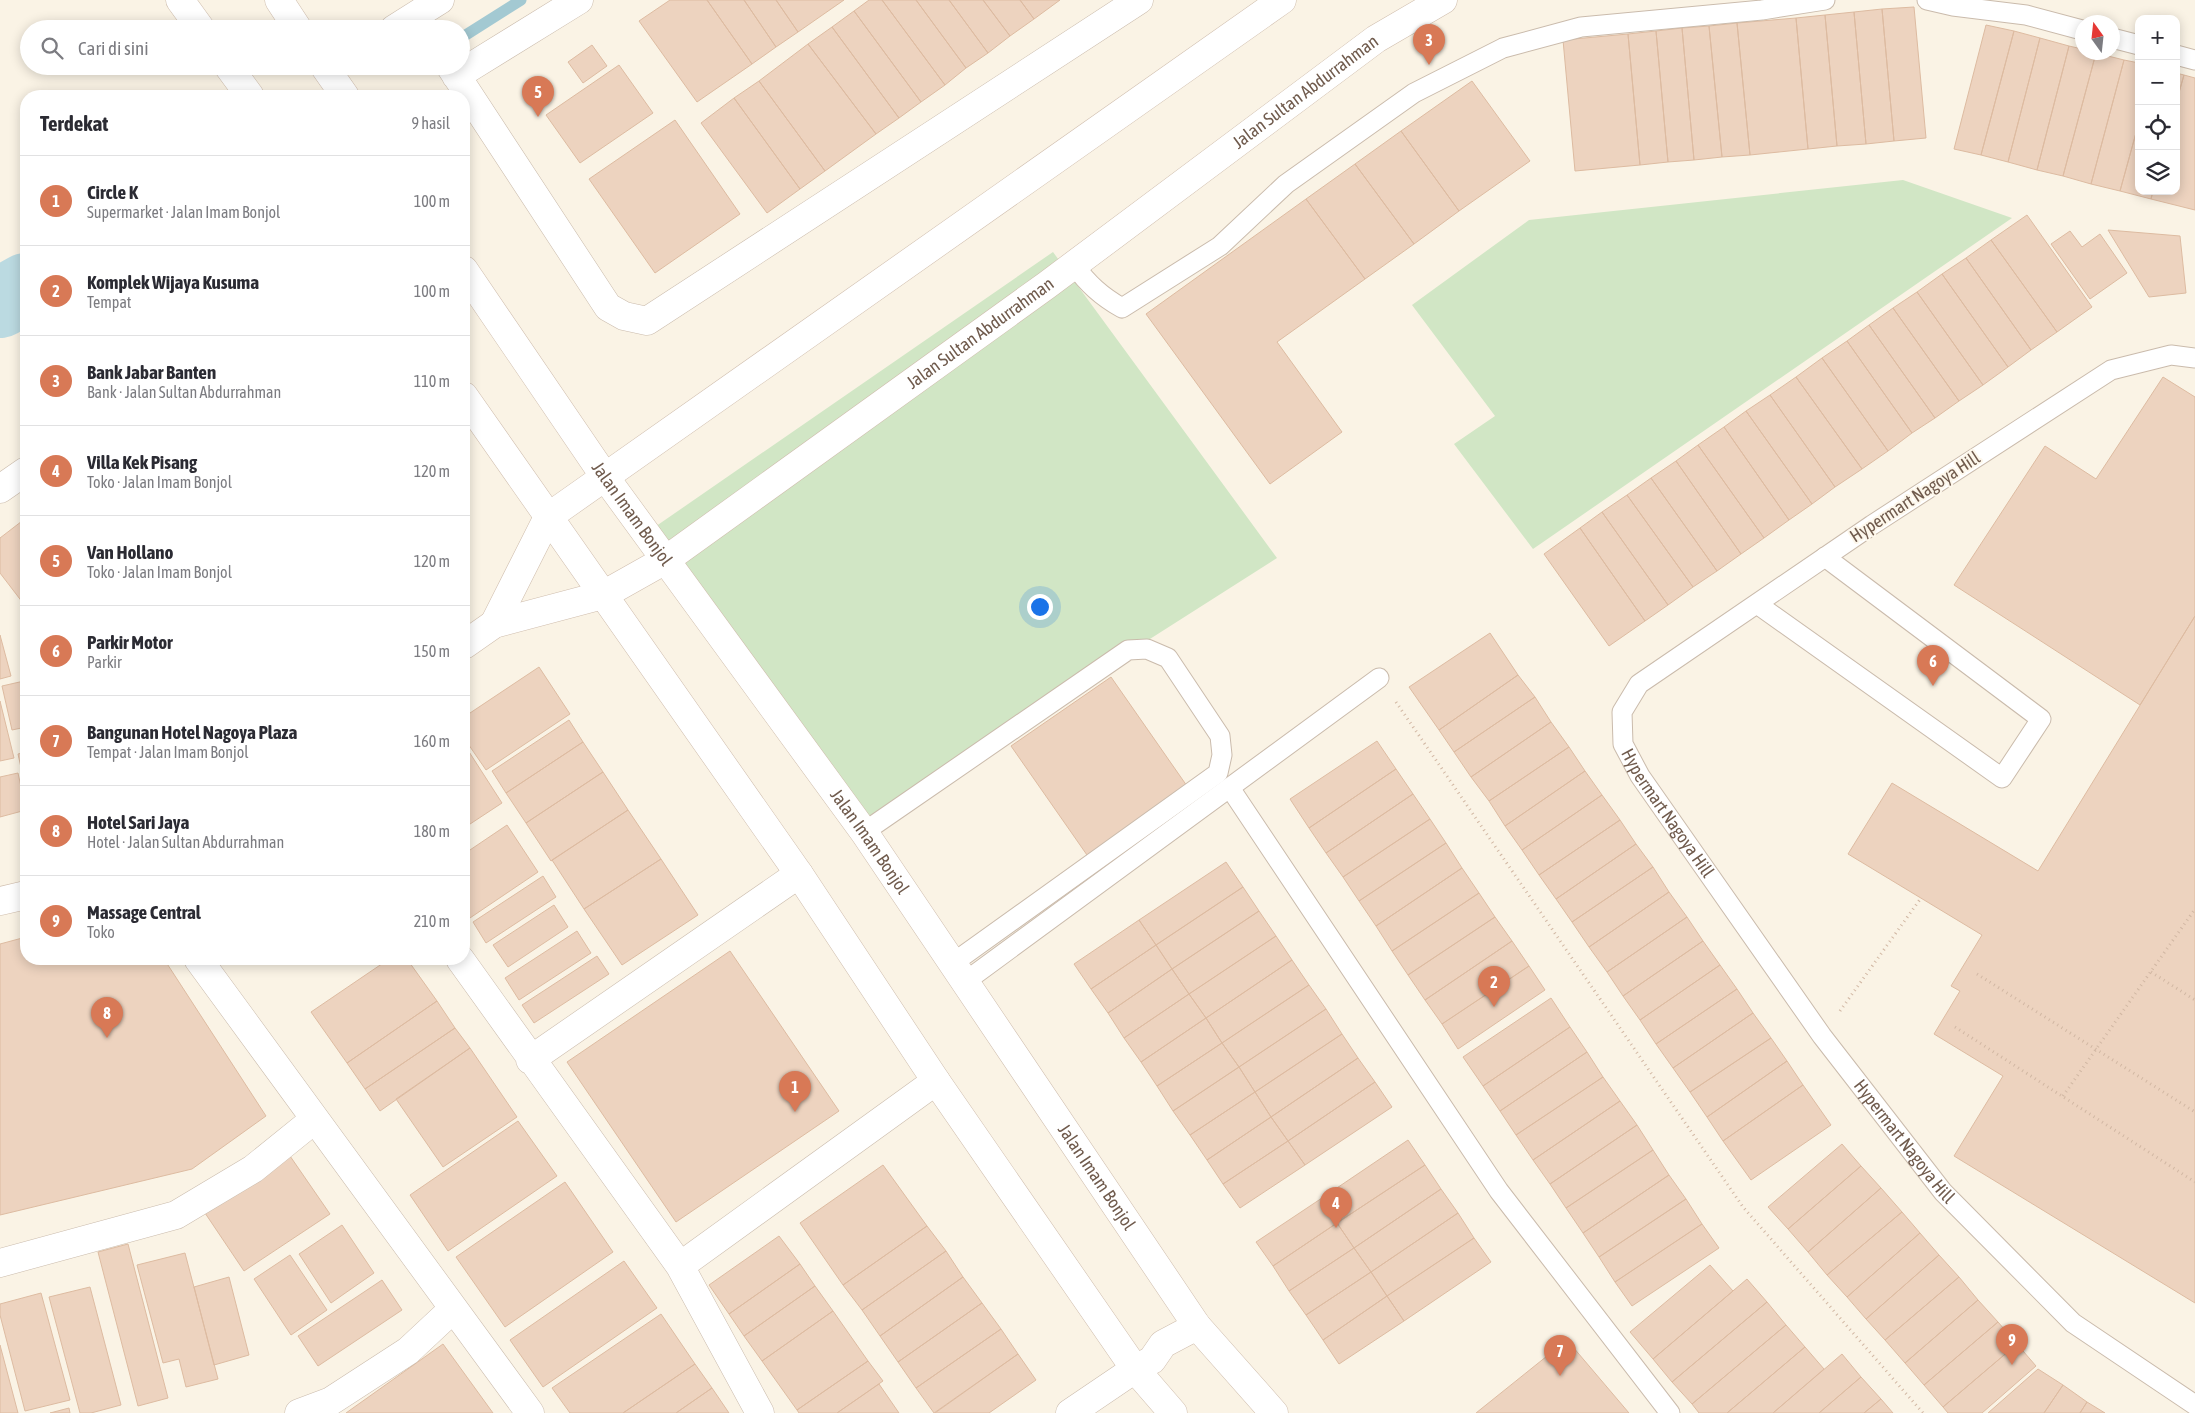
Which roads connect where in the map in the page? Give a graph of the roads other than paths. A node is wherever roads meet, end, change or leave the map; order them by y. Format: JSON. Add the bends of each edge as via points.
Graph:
{"nodes":[{"id":1,"x":180,"y":0,"type":"edge"},
{"id":2,"x":279,"y":0,"type":"edge"},
{"id":3,"x":440,"y":0,"type":"edge"},
{"id":4,"x":579,"y":0,"type":"edge"},
{"id":5,"x":1139,"y":0,"type":"edge"},
{"id":6,"x":1282,"y":0,"type":"edge"},
{"id":7,"x":1443,"y":0,"type":"edge"},
{"id":8,"x":1825,"y":0,"type":"edge"},
{"id":9,"x":1927,"y":0,"type":"edge"},
{"id":10,"x":194,"y":20,"type":"edge"},
{"id":11,"x":292,"y":20,"type":"edge"},
{"id":12,"x":420,"y":20,"type":"edge"},
{"id":13,"x":2075,"y":28,"type":"edge"},
{"id":14,"x":2120,"y":40,"type":"edge"},
{"id":15,"x":2135,"y":44,"type":"edge"},
{"id":16,"x":2180,"y":56,"type":"edge"},
{"id":17,"x":2195,"y":60,"type":"edge"},
{"id":18,"x":470,"y":61,"type":"edge"},
{"id":19,"x":235,"y":75,"type":"edge"},
{"id":20,"x":456,"y":75,"type":"edge"},
{"id":21,"x":246,"y":90,"type":"edge"},
{"id":22,"x":465,"y":90,"type":"edge"},
{"id":23,"x":470,"y":97,"type":"edge"},
{"id":24,"x":1074,"y":265,"type":"junction"},
{"id":25,"x":470,"y":279,"type":"edge"},
{"id":26,"x":2195,"y":358,"type":"edge"},
{"id":27,"x":470,"y":405,"type":"edge"},
{"id":28,"x":20,"y":475,"type":"edge"},
{"id":29,"x":605,"y":477,"type":"junction"},
{"id":30,"x":0,"y":489,"type":"edge"},
{"id":31,"x":548,"y":517,"type":"junction"},
{"id":32,"x":1825,"y":557,"type":"junction"},
{"id":33,"x":667,"y":559,"type":"junction"},
{"id":34,"x":604,"y":595,"type":"junction"},
{"id":35,"x":1757,"y":604,"type":"junction"},
{"id":36,"x":494,"y":624,"type":"junction"},
{"id":37,"x":470,"y":641,"type":"edge"},
{"id":38,"x":1379,"y":678,"type":"road end"},
{"id":39,"x":1230,"y":788,"type":"junction"},
{"id":40,"x":864,"y":832,"type":"junction"},
{"id":41,"x":799,"y":874,"type":"junction"},
{"id":42,"x":20,"y":896,"type":"edge"},
{"id":43,"x":0,"y":901,"type":"edge"},
{"id":44,"x":202,"y":965,"type":"edge"},
{"id":45,"x":464,"y":965,"type":"edge"},
{"id":46,"x":959,"y":972,"type":"junction"},
{"id":47,"x":530,"y":1060,"type":"junction"},
{"id":48,"x":936,"y":1081,"type":"junction"},
{"id":49,"x":315,"y":1119,"type":"junction"},
{"id":50,"x":0,"y":1263,"type":"edge"},
{"id":51,"x":680,"y":1266,"type":"junction"},
{"id":52,"x":453,"y":1308,"type":"junction"},
{"id":53,"x":1198,"y":1326,"type":"junction"},
{"id":54,"x":1135,"y":1369,"type":"junction"},
{"id":55,"x":2195,"y":1405,"type":"edge"},
{"id":56,"x":299,"y":1413,"type":"edge"},
{"id":57,"x":530,"y":1413,"type":"edge"},
{"id":58,"x":760,"y":1413,"type":"edge"},
{"id":59,"x":1070,"y":1413,"type":"edge"},
{"id":60,"x":1173,"y":1413,"type":"edge"},
{"id":61,"x":1274,"y":1413,"type":"edge"},
{"id":62,"x":1670,"y":1413,"type":"edge"}],
"edges":[{"from":1,"to":10,"type":"main road"},
{"from":2,"to":11,"type":"main road"},
{"from":3,"to":12,"type":"main road"},
{"from":4,"to":18,"type":"main road"},
{"from":5,"to":23,"type":"main road","via":[[647,321],[624,316],[608,307]]},
{"from":6,"to":29,"type":"main road","name":"Jalan Sultan Abdurrahman"},
{"from":7,"to":24,"type":"main road","name":"Jalan Sultan Abdurrahman","via":[[1376,39]]},
{"from":8,"to":24,"type":"lane","via":[[1762,10],[1581,26],[1503,48],[1414,93],[1286,184],[1220,246],[1122,308],[1089,285]]},
{"from":9,"to":13,"type":"lane","via":[[2026,16]]},
{"from":14,"to":15,"type":"lane"},
{"from":16,"to":17,"type":"lane"},
{"from":19,"to":21,"type":"main road"},
{"from":20,"to":22,"type":"main road"},
{"from":24,"to":33,"type":"main road","name":"Jalan Sultan Abdurrahman"},
{"from":25,"to":29,"type":"main road","name":"Jalan Imam Bonjol"},
{"from":26,"to":32,"type":"lane","name":"Hypermart Nagoya Hill","via":[[2171,355],[2111,370]]},
{"from":27,"to":31,"type":"main road"},
{"from":28,"to":30,"type":"main road"},
{"from":29,"to":31,"type":"main road","name":"Jalan Sultan Abdurrahman"},
{"from":29,"to":33,"type":"main road","name":"Jalan Imam Bonjol"},
{"from":31,"to":34,"type":"main road"},
{"from":31,"to":36,"type":"main road","name":"Jalan Sultan Abdurrahman"},
{"from":32,"to":35,"type":"lane","name":"Hypermart Nagoya Hill"},
{"from":32,"to":35,"type":"lane","via":[[2041,719],[2002,778]]},
{"from":33,"to":34,"type":"main road","name":"Jalan Sultan Abdurrahman"},
{"from":33,"to":40,"type":"main road","name":"Jalan Imam Bonjol"},
{"from":34,"to":36,"type":"main road","name":"Jalan Sultan Abdurrahman"},
{"from":34,"to":41,"type":"main road"},
{"from":35,"to":55,"type":"lane","name":"Hypermart Nagoya Hill","via":[[1640,684],[1622,712],[1624,744],[1640,776],[1822,1036],[1943,1192],[2073,1323]]},
{"from":36,"to":37,"type":"main road","name":"Jalan Sultan Abdurrahman"},
{"from":38,"to":39,"type":"lane"},
{"from":39,"to":46,"type":"lane"},
{"from":39,"to":62,"type":"lane","via":[[1499,1192]]},
{"from":40,"to":46,"type":"main road","name":"Jalan Imam Bonjol"},
{"from":40,"to":46,"type":"lane","via":[[1128,650],[1147,649],[1168,658],[1220,736],[1222,755],[1218,773]]},
{"from":41,"to":47,"type":"main road"},
{"from":41,"to":48,"type":"main road"},
{"from":42,"to":43,"type":"main road"},
{"from":44,"to":49,"type":"main road"},
{"from":45,"to":47,"type":"main road"},
{"from":46,"to":53,"type":"main road","name":"Jalan Imam Bonjol"},
{"from":47,"to":51,"type":"main road"},
{"from":48,"to":51,"type":"main road"},
{"from":48,"to":54,"type":"main road"},
{"from":49,"to":50,"type":"main road","via":[[252,1169],[176,1215]]},
{"from":49,"to":52,"type":"main road"},
{"from":51,"to":58,"type":"main road"},
{"from":52,"to":56,"type":"main road","via":[[408,1351],[331,1400]]},
{"from":52,"to":57,"type":"main road"},
{"from":53,"to":54,"type":"main road","via":[[1163,1344],[1152,1360]]},
{"from":53,"to":61,"type":"main road","name":"Jalan Imam Bonjol"},
{"from":54,"to":59,"type":"main road"},
{"from":54,"to":60,"type":"main road"}]}
